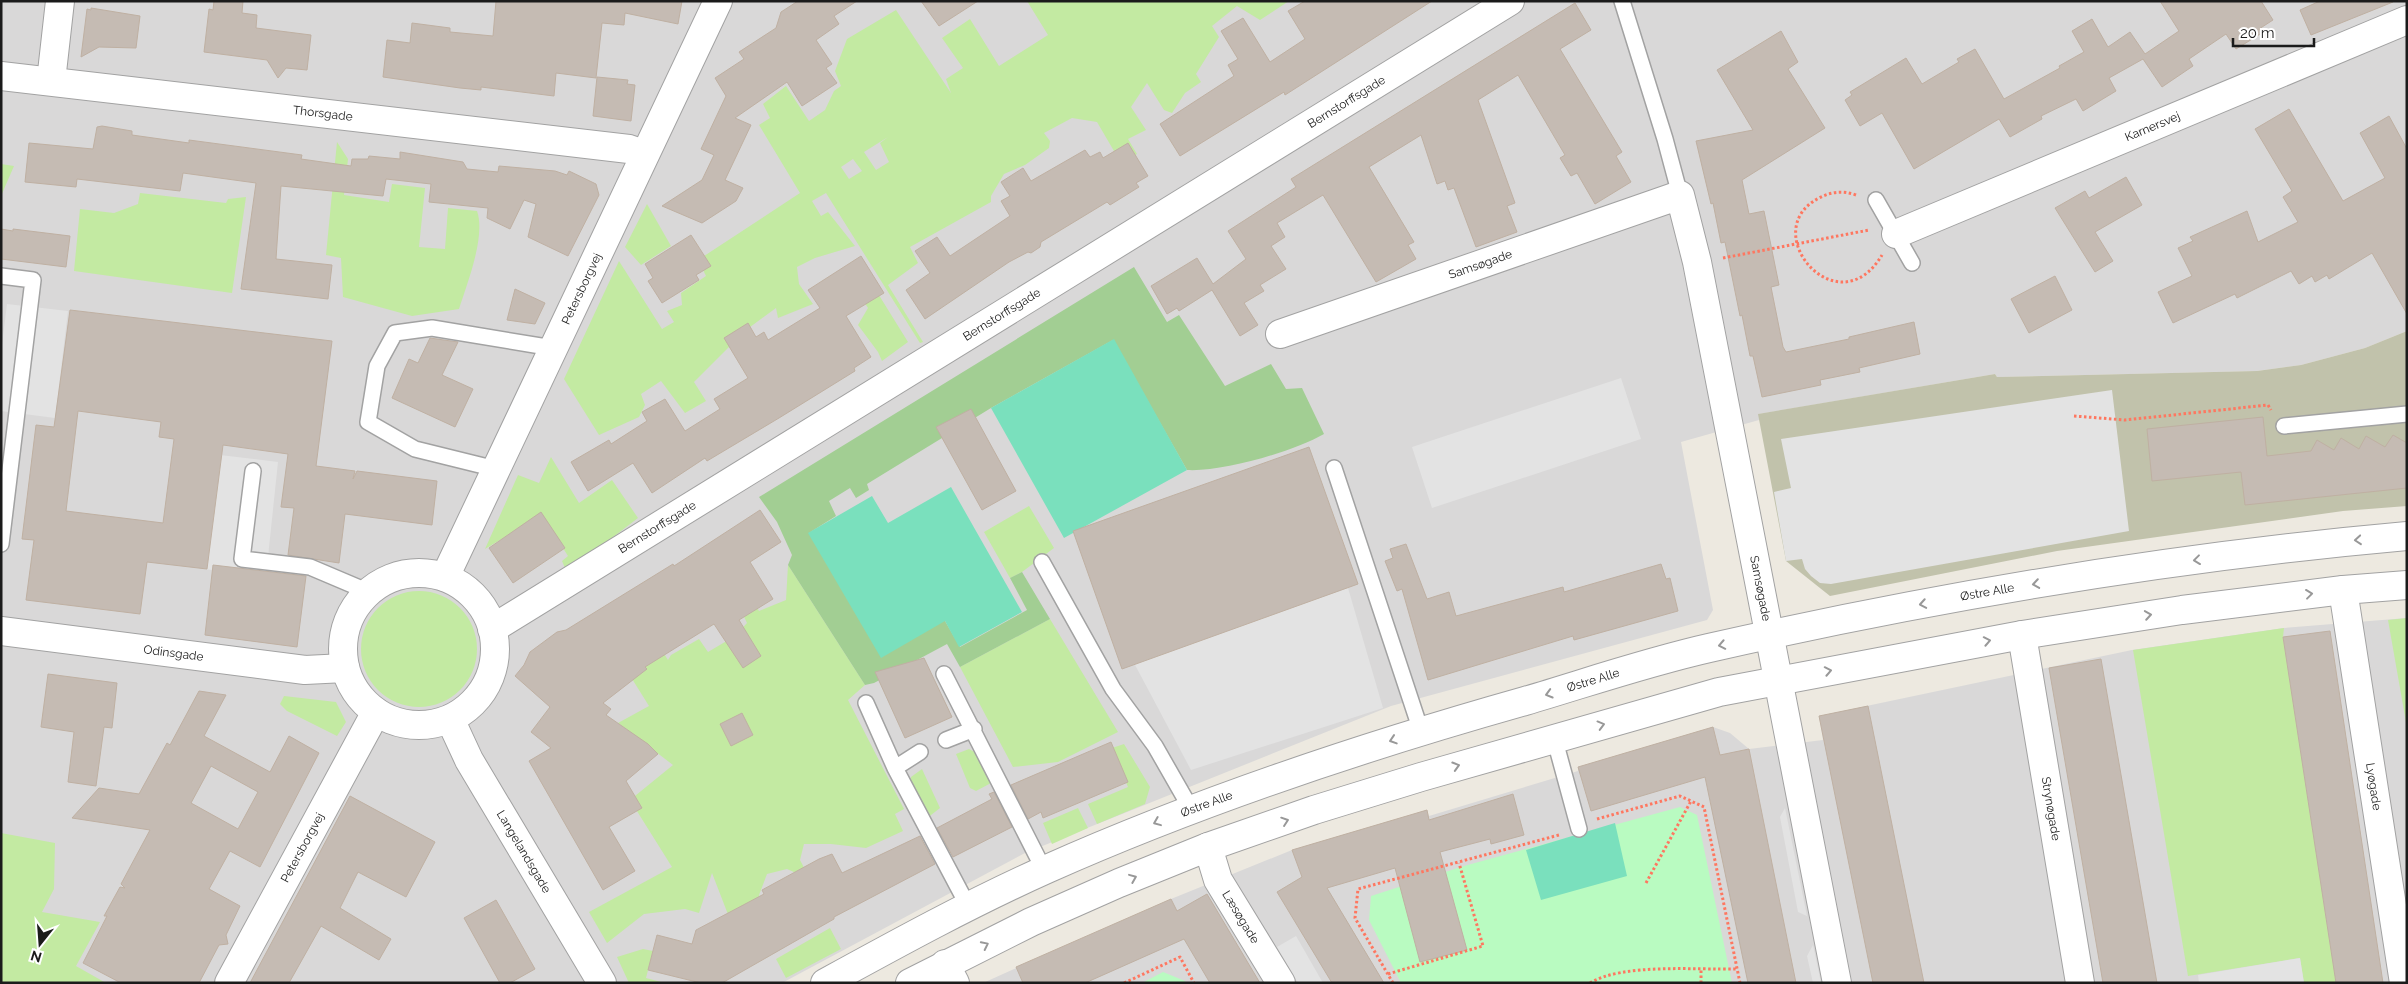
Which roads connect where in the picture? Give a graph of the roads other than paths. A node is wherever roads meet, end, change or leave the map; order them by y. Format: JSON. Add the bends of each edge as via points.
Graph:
{"nodes":[{"id":1,"x":60,"y":1,"type":"edge"},
{"id":2,"x":1510,"y":1,"type":"edge"},
{"id":3,"x":1622,"y":1,"type":"edge"},
{"id":4,"x":719,"y":3,"type":"edge"},
{"id":5,"x":2407,"y":20,"type":"edge"},
{"id":6,"x":1,"y":76,"type":"edge"},
{"id":7,"x":52,"y":81,"type":"junction"},
{"id":8,"x":644,"y":154,"type":"junction"},
{"id":9,"x":1680,"y":195,"type":"junction"},
{"id":10,"x":1869,"y":198,"type":"road end"},
{"id":11,"x":1884,"y":239,"type":"junction"},
{"id":12,"x":1912,"y":263,"type":"dead end"},
{"id":13,"x":1,"y":276,"type":"edge"},
{"id":14,"x":1280,"y":334,"type":"dead end"},
{"id":15,"x":553,"y":348,"type":"junction"},
{"id":16,"x":2407,"y":414,"type":"edge"},
{"id":17,"x":2284,"y":426,"type":"road end"},
{"id":18,"x":1334,"y":468,"type":"dead end"},
{"id":19,"x":496,"y":469,"type":"junction"},
{"id":20,"x":253,"y":471,"type":"dead end"},
{"id":21,"x":2407,"y":536,"type":"edge"},
{"id":22,"x":1,"y":544,"type":"edge"},
{"id":23,"x":1042,"y":562,"type":"dead end"},
{"id":24,"x":445,"y":577,"type":"junction"},
{"id":25,"x":2407,"y":585,"type":"edge"},
{"id":26,"x":2343,"y":590,"type":"junction"},
{"id":27,"x":369,"y":592,"type":"junction"},
{"id":28,"x":492,"y":629,"type":"junction"},
{"id":29,"x":1,"y":632,"type":"edge"},
{"id":30,"x":2022,"y":635,"type":"junction"},
{"id":31,"x":1770,"y":636,"type":"junction"},
{"id":32,"x":345,"y":668,"type":"junction"},
{"id":33,"x":944,"y":674,"type":"dead end"},
{"id":34,"x":1780,"y":681,"type":"junction"},
{"id":35,"x":866,"y":703,"type":"dead end"},
{"id":36,"x":376,"y":712,"type":"junction"},
{"id":37,"x":450,"y":719,"type":"junction"},
{"id":38,"x":974,"y":729,"type":"junction"},
{"id":39,"x":1421,"y":731,"type":"junction"},
{"id":40,"x":1554,"y":738,"type":"junction"},
{"id":41,"x":946,"y":740,"type":"dead end"},
{"id":42,"x":920,"y":752,"type":"dead end"},
{"id":43,"x":895,"y":768,"type":"junction"},
{"id":44,"x":1191,"y":809,"type":"junction"},
{"id":45,"x":1579,"y":829,"type":"road end"},
{"id":46,"x":1208,"y":847,"type":"junction"},
{"id":47,"x":1044,"y":870,"type":"junction"},
{"id":48,"x":968,"y":906,"type":"junction"},
{"id":49,"x":950,"y":973,"type":"edge"},
{"id":50,"x":229,"y":983,"type":"edge"},
{"id":51,"x":602,"y":983,"type":"edge"},
{"id":52,"x":825,"y":983,"type":"edge"},
{"id":53,"x":910,"y":983,"type":"edge"},
{"id":54,"x":1281,"y":983,"type":"edge"},
{"id":55,"x":1837,"y":983,"type":"edge"},
{"id":56,"x":2080,"y":983,"type":"edge"},
{"id":57,"x":2404,"y":983,"type":"edge"}],
"edges":[{"from":1,"to":7,"type":"street"},
{"from":2,"to":28,"type":"street","name":"Bernstorffsgade"},
{"from":3,"to":9,"type":"lane","name":"Samsøgade"},
{"from":4,"to":8,"type":"street","name":"Petersborgvej"},
{"from":5,"to":11,"type":"street","name":"Karnersvej"},
{"from":6,"to":7,"type":"street","name":"Thorsgade"},
{"from":7,"to":8,"type":"street","name":"Thorsgade","via":[[629,149]]},
{"from":8,"to":15,"type":"street","name":"Petersborgvej"},
{"from":9,"to":14,"type":"street","name":"Samsøgade"},
{"from":9,"to":31,"type":"street","name":"Samsøgade","via":[[1698,262]]},
{"from":10,"to":11,"type":"lane"},
{"from":11,"to":12,"type":"lane"},
{"from":13,"to":22,"type":"lane","via":[[34,280]]},
{"from":15,"to":19,"type":"street","name":"Petersborgvej"},
{"from":15,"to":19,"type":"lane","via":[[432,328],[395,333],[377,366],[368,422],[415,449]]},
{"from":16,"to":17,"type":"lane"},
{"from":18,"to":39,"type":"lane"},
{"from":19,"to":24,"type":"street","name":"Petersborgvej"},
{"from":20,"to":27,"type":"lane","via":[[242,559],[310,567]]},
{"from":21,"to":31,"type":"street","name":"Østre Alle","one_way":true,"via":[[2186,561],[2016,587]]},
{"from":23,"to":44,"type":"lane","via":[[1113,689],[1156,746]]},
{"from":24,"to":27,"type":"street","via":[[405,574],[386,580]]},
{"from":24,"to":28,"type":"street","via":[[475,597],[486,612]]},
{"from":25,"to":26,"type":"street"},
{"from":30,"to":26,"type":"street","one_way":true,"via":[[2182,610]]},
{"from":26,"to":57,"type":"street","name":"Lyøgade"},
{"from":27,"to":32,"type":"street","via":[[355,607],[346,626],[342,647]]},
{"from":28,"to":37,"type":"street","via":[[495,650],[492,672],[483,691],[469,707]]},
{"from":29,"to":32,"type":"street","name":"Odinsgade","via":[[305,670]]},
{"from":34,"to":30,"type":"street","one_way":true},
{"from":30,"to":56,"type":"street","name":"Strynøgade"},
{"from":31,"to":34,"type":"street","name":"Samsøgade"},
{"from":31,"to":39,"type":"street","name":"Østre Alle","one_way":true,"via":[[1707,648]]},
{"from":32,"to":36,"type":"street","via":[[351,685]]},
{"from":33,"to":38,"type":"lane"},
{"from":40,"to":34,"type":"street","one_way":true,"via":[[1719,692]]},
{"from":34,"to":55,"type":"street","name":"Samsøgade"},
{"from":35,"to":43,"type":"lane"},
{"from":36,"to":37,"type":"street","via":[[400,723],[425,725]]},
{"from":36,"to":50,"type":"street","name":"Petersborgvej"},
{"from":37,"to":51,"type":"street","name":"Langelandsgade","via":[[469,760]]},
{"from":38,"to":41,"type":"lane"},
{"from":38,"to":47,"type":"lane"},
{"from":39,"to":44,"type":"street","name":"Østre Alle","one_way":true},
{"from":40,"to":45,"type":"lane"},
{"from":46,"to":40,"type":"street","one_way":true,"via":[[1314,810]]},
{"from":42,"to":43,"type":"lane"},
{"from":43,"to":48,"type":"lane"},
{"from":44,"to":47,"type":"street","name":"Østre Alle","one_way":true},
{"from":49,"to":46,"type":"street","one_way":true,"via":[[1058,910]]},
{"from":46,"to":54,"type":"street","name":"Læsøgade","via":[[1218,880]]},
{"from":47,"to":48,"type":"street","name":"Østre Alle"},
{"from":48,"to":52,"type":"street","name":"Østre Alle"},
{"from":49,"to":53,"type":"street"}]}
